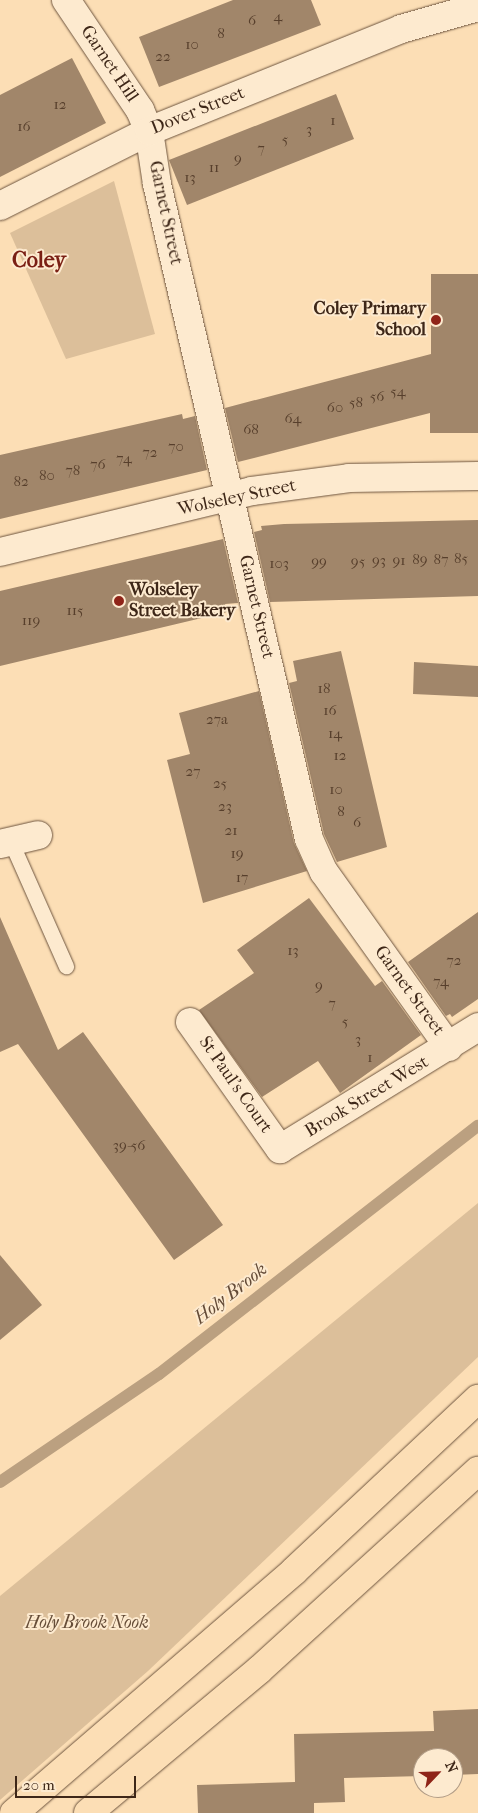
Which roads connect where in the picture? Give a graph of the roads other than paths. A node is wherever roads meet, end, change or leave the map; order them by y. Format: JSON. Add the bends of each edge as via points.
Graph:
{"nodes":[{"id":1,"x":66,"y":0,"type":"edge"},
{"id":2,"x":478,"y":7,"type":"edge"},
{"id":3,"x":149,"y":131,"type":"junction"},
{"id":4,"x":0,"y":206,"type":"edge"},
{"id":5,"x":478,"y":476,"type":"edge"},
{"id":6,"x":232,"y":498,"type":"junction"},
{"id":7,"x":0,"y":552,"type":"edge"},
{"id":8,"x":38,"y":835,"type":"dead end"},
{"id":9,"x":6,"y":843,"type":"edge"},
{"id":10,"x":66,"y":966,"type":"dead end"},
{"id":11,"x":190,"y":1022,"type":"dead end"},
{"id":12,"x":478,"y":1027,"type":"edge"},
{"id":13,"x":449,"y":1047,"type":"junction"},
{"id":14,"x":280,"y":1149,"type":"joint"},
{"id":15,"x":478,"y":1399,"type":"edge"},
{"id":16,"x":478,"y":1471,"type":"edge"},
{"id":17,"x":14,"y":1813,"type":"edge"},
{"id":18,"x":88,"y":1813,"type":"edge"}],
"edges":[{"from":1,"to":3,"type":"street","name":"Garnet Hill","via":[[140,110]]},
{"from":2,"to":3,"type":"street","name":"Dover Street","via":[[401,28]]},
{"from":3,"to":4,"type":"street","name":"Dover Street"},
{"from":3,"to":6,"type":"street","name":"Garnet Street","via":[[157,184]]},
{"from":5,"to":6,"type":"street","name":"Wolseley Street","via":[[349,478],[252,491]]},
{"from":6,"to":7,"type":"street","name":"Wolseley Street"},
{"from":6,"to":13,"type":"street","name":"Garnet Street","via":[[309,839],[324,872]]},
{"from":8,"to":9,"type":"street"},
{"from":9,"to":10,"type":"lane"},
{"from":11,"to":14,"type":"street","name":"St Paul's Court"},
{"from":12,"to":13,"type":"street","name":"Brook Street West"},
{"from":13,"to":14,"type":"street","name":"Brook Street West"},
{"from":15,"to":17,"type":"highway","via":[[294,1571]]},
{"from":16,"to":18,"type":"highway","via":[[259,1670]]}]}
